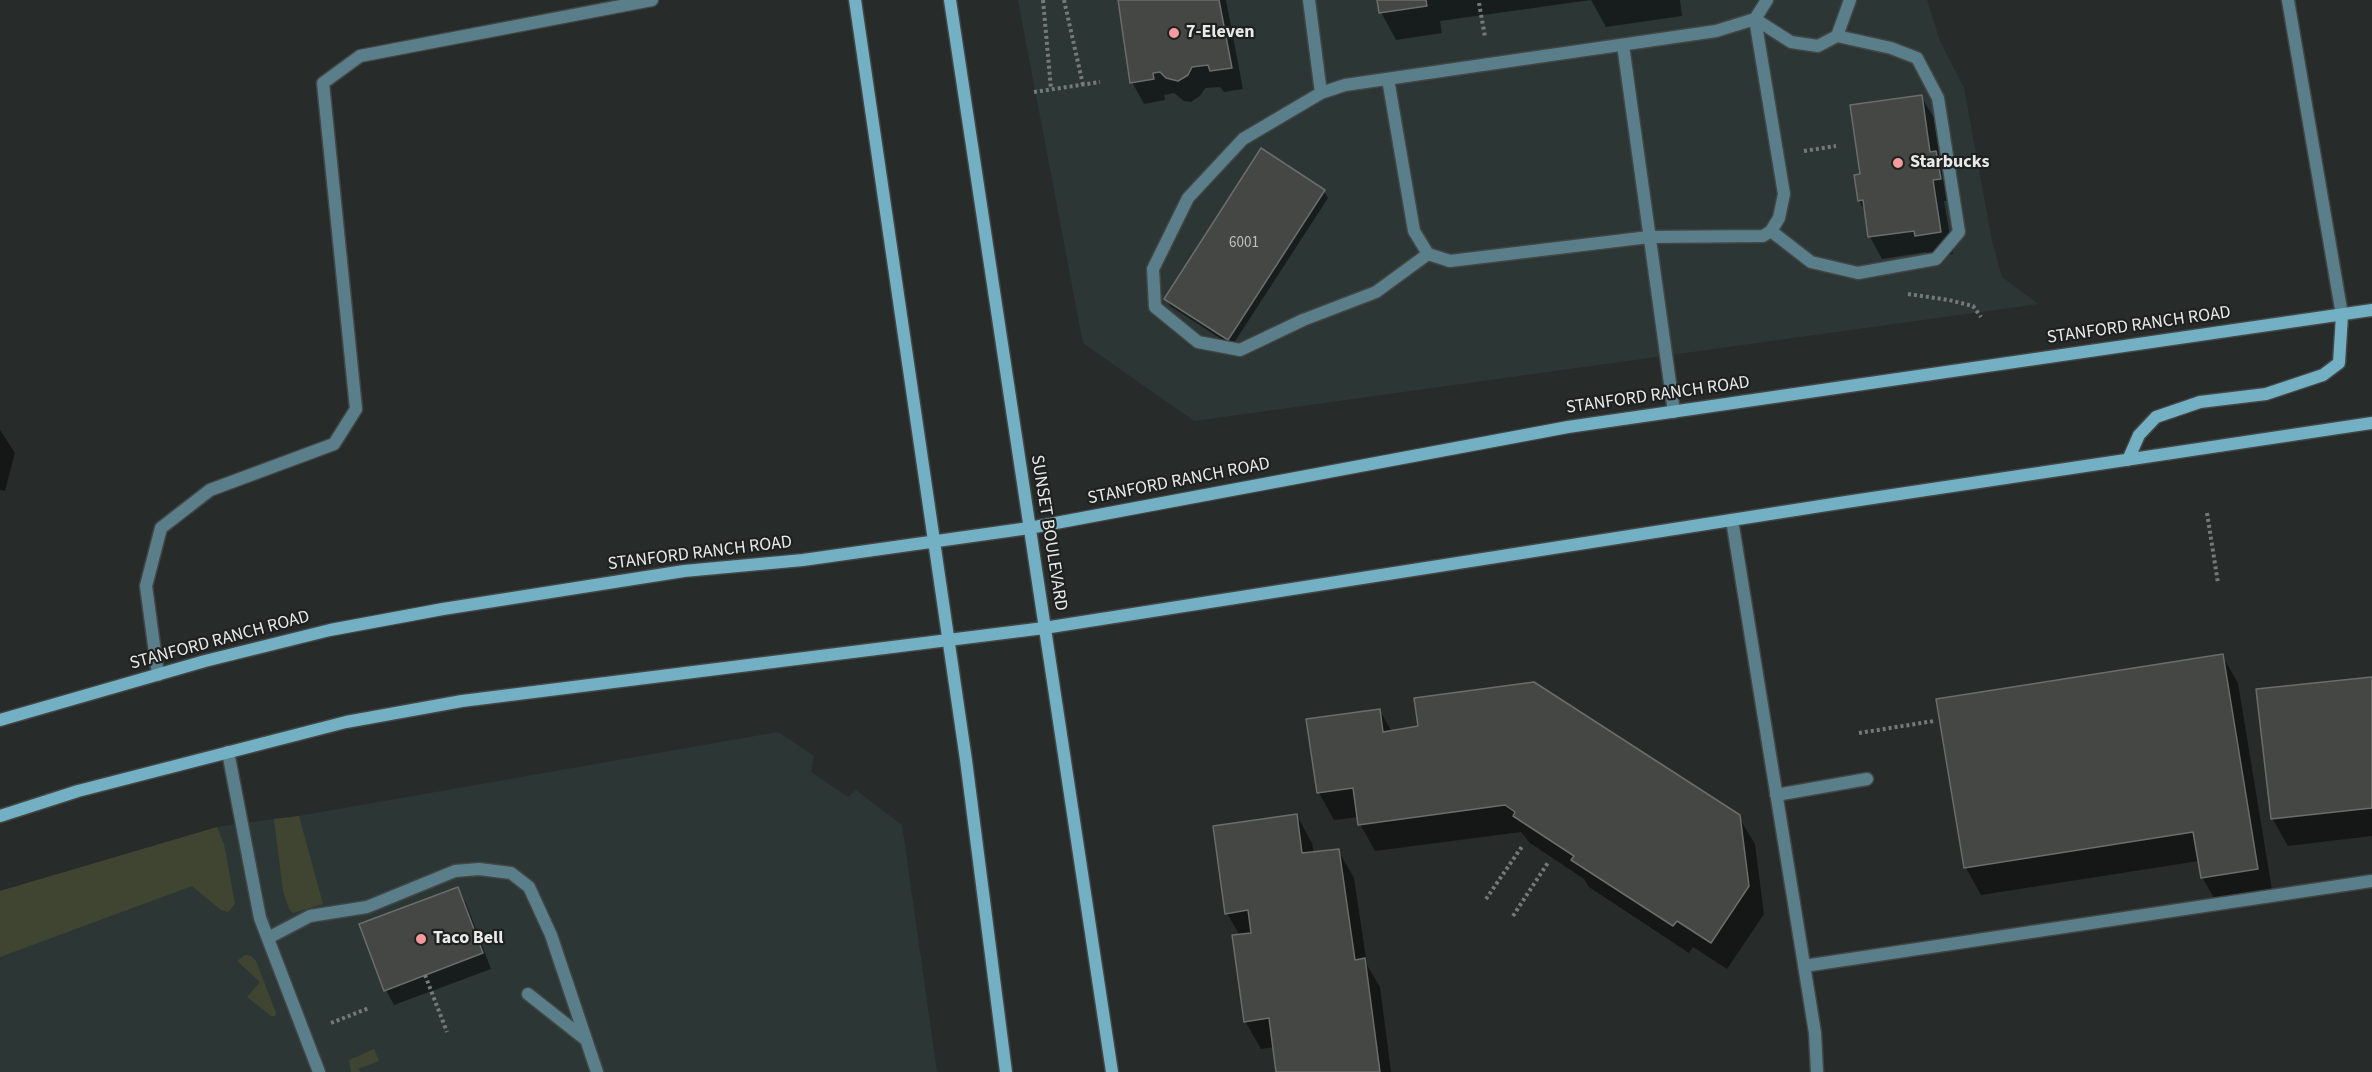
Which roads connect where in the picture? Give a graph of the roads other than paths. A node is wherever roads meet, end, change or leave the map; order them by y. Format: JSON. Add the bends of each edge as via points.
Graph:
{"nodes":[{"id":1,"x":652,"y":0,"type":"edge"},
{"id":2,"x":855,"y":0,"type":"edge"},
{"id":3,"x":950,"y":0,"type":"edge"},
{"id":4,"x":1308,"y":0,"type":"edge"},
{"id":5,"x":1767,"y":0,"type":"edge"},
{"id":6,"x":1850,"y":0,"type":"edge"},
{"id":7,"x":2288,"y":0,"type":"edge"},
{"id":8,"x":1755,"y":19,"type":"junction"},
{"id":9,"x":1837,"y":36,"type":"junction"},
{"id":10,"x":1623,"y":45,"type":"junction"},
{"id":11,"x":1388,"y":80,"type":"junction"},
{"id":12,"x":1321,"y":93,"type":"junction"},
{"id":13,"x":1771,"y":231,"type":"junction"},
{"id":14,"x":1649,"y":237,"type":"junction"},
{"id":15,"x":1428,"y":254,"type":"junction"},
{"id":16,"x":2372,"y":310,"type":"edge"},
{"id":17,"x":2342,"y":315,"type":"junction"},
{"id":18,"x":1674,"y":412,"type":"junction"},
{"id":19,"x":2372,"y":423,"type":"edge"},
{"id":20,"x":2128,"y":460,"type":"junction"},
{"id":21,"x":1732,"y":520,"type":"junction"},
{"id":22,"x":1029,"y":528,"type":"junction"},
{"id":23,"x":935,"y":542,"type":"junction"},
{"id":24,"x":1044,"y":628,"type":"junction"},
{"id":25,"x":949,"y":640,"type":"junction"},
{"id":26,"x":158,"y":675,"type":"junction"},
{"id":27,"x":0,"y":720,"type":"edge"},
{"id":28,"x":228,"y":752,"type":"junction"},
{"id":29,"x":1867,"y":779,"type":"dead end"},
{"id":30,"x":1776,"y":795,"type":"junction"},
{"id":31,"x":0,"y":816,"type":"edge"},
{"id":32,"x":2372,"y":881,"type":"edge"},
{"id":33,"x":268,"y":938,"type":"junction"},
{"id":34,"x":1804,"y":966,"type":"junction"},
{"id":35,"x":528,"y":994,"type":"dead end"},
{"id":36,"x":585,"y":1039,"type":"junction"},
{"id":37,"x":319,"y":1072,"type":"edge"},
{"id":38,"x":597,"y":1072,"type":"edge"},
{"id":39,"x":1006,"y":1072,"type":"edge"},
{"id":40,"x":1112,"y":1072,"type":"edge"},
{"id":41,"x":1817,"y":1072,"type":"edge"}],
"edges":[{"from":1,"to":26,"type":"lane","via":[[360,56],[323,83],[356,409],[334,444],[210,490],[161,528],[146,586]]},
{"from":2,"to":23,"type":"main road"},
{"from":3,"to":22,"type":"main road","name":"SUNSET BOULEVARD"},
{"from":4,"to":12,"type":"lane"},
{"from":5,"to":8,"type":"lane"},
{"from":6,"to":9,"type":"lane"},
{"from":7,"to":17,"type":"lane"},
{"from":8,"to":9,"type":"lane","via":[[1791,42],[1818,46]]},
{"from":8,"to":10,"type":"lane","via":[[1716,32]]},
{"from":8,"to":13,"type":"lane","via":[[1784,194],[1779,218]]},
{"from":9,"to":13,"type":"lane","via":[[1917,58],[1938,98],[1959,232],[1936,259],[1858,273],[1811,262]]},
{"from":10,"to":11,"type":"lane"},
{"from":10,"to":14,"type":"lane"},
{"from":11,"to":12,"type":"lane","via":[[1345,85]]},
{"from":11,"to":15,"type":"lane","via":[[1414,231]]},
{"from":12,"to":15,"type":"lane","via":[[1243,139],[1188,198],[1154,269],[1155,306],[1198,342],[1240,350],[1376,292]]},
{"from":13,"to":14,"type":"lane","via":[[1763,236]]},
{"from":14,"to":15,"type":"lane","via":[[1450,261]]},
{"from":14,"to":18,"type":"lane"},
{"from":16,"to":17,"type":"main road","name":"STANFORD RANCH ROAD"},
{"from":17,"to":18,"type":"main road","name":"STANFORD RANCH ROAD"},
{"from":17,"to":20,"type":"main road","via":[[2339,363],[2323,375],[2266,394],[2200,402],[2156,417],[2139,435]]},
{"from":18,"to":22,"type":"main road","name":"STANFORD RANCH ROAD","via":[[1568,427]]},
{"from":19,"to":20,"type":"main road"},
{"from":20,"to":21,"type":"main road"},
{"from":21,"to":24,"type":"main road"},
{"from":21,"to":30,"type":"lane"},
{"from":22,"to":23,"type":"main road","name":"STANFORD RANCH ROAD"},
{"from":22,"to":24,"type":"main road","name":"SUNSET BOULEVARD"},
{"from":23,"to":25,"type":"main road"},
{"from":23,"to":26,"type":"main road","name":"STANFORD RANCH ROAD","via":[[684,571],[443,609],[330,630]]},
{"from":24,"to":25,"type":"main road"},
{"from":24,"to":40,"type":"main road","name":"SUNSET BOULEVARD"},
{"from":25,"to":28,"type":"main road","via":[[462,701],[346,722]]},
{"from":25,"to":39,"type":"main road"},
{"from":26,"to":27,"type":"main road","name":"STANFORD RANCH ROAD"},
{"from":28,"to":31,"type":"main road"},
{"from":28,"to":33,"type":"lane","via":[[260,918]]},
{"from":29,"to":30,"type":"lane"},
{"from":30,"to":34,"type":"lane"},
{"from":32,"to":34,"type":"lane"},
{"from":33,"to":36,"type":"lane","via":[[310,916],[367,907],[455,871],[511,873],[529,887],[551,935]]},
{"from":33,"to":37,"type":"lane"},
{"from":34,"to":41,"type":"lane"},
{"from":35,"to":36,"type":"lane"},
{"from":36,"to":38,"type":"lane"}]}
